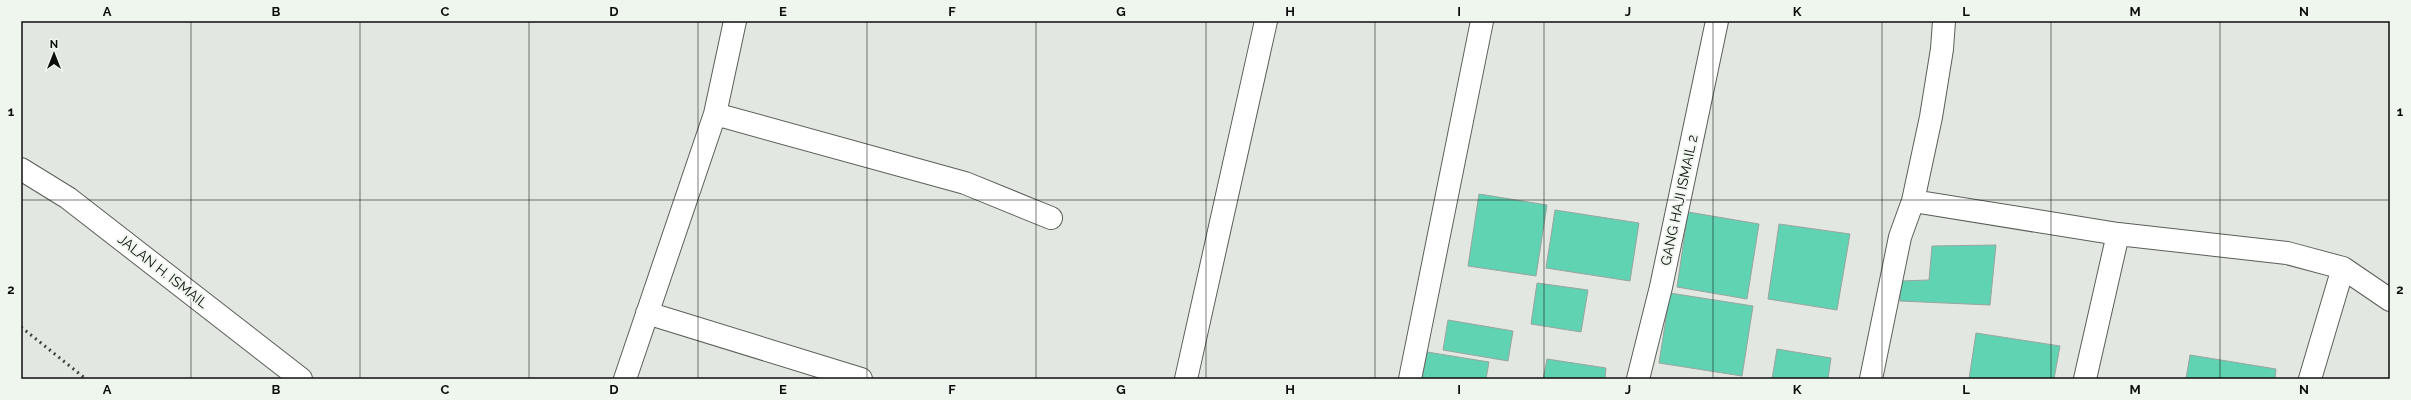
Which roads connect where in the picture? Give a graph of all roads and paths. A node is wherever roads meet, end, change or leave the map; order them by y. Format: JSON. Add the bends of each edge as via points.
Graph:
{"nodes":[{"id":1,"x":735,"y":21,"type":"edge"},
{"id":2,"x":1266,"y":21,"type":"edge"},
{"id":3,"x":1482,"y":21,"type":"edge"},
{"id":4,"x":1717,"y":21,"type":"edge"},
{"id":5,"x":1944,"y":21,"type":"edge"},
{"id":6,"x":715,"y":114,"type":"junction"},
{"id":7,"x":21,"y":169,"type":"edge"},
{"id":8,"x":1913,"y":201,"type":"junction"},
{"id":9,"x":1051,"y":218,"type":"dead end"},
{"id":10,"x":2118,"y":234,"type":"junction"},
{"id":11,"x":2343,"y":268,"type":"junction"},
{"id":12,"x":2390,"y":300,"type":"edge"},
{"id":13,"x":647,"y":313,"type":"junction"},
{"id":14,"x":301,"y":379,"type":"edge"},
{"id":15,"x":625,"y":379,"type":"edge"},
{"id":16,"x":860,"y":379,"type":"edge"},
{"id":17,"x":1186,"y":379,"type":"edge"},
{"id":18,"x":1410,"y":379,"type":"edge"},
{"id":19,"x":1638,"y":379,"type":"edge"},
{"id":20,"x":1871,"y":379,"type":"edge"},
{"id":21,"x":2085,"y":379,"type":"edge"},
{"id":22,"x":2310,"y":379,"type":"edge"}],
"edges":[{"from":1,"to":6,"type":"street"},
{"from":2,"to":17,"type":"street"},
{"from":3,"to":18,"type":"street"},
{"from":4,"to":19,"type":"street","name":"GANG HAJI ISMAIL 2"},
{"from":5,"to":8,"type":"street","via":[[1931,117]]},
{"from":6,"to":9,"type":"street","via":[[965,183]]},
{"from":6,"to":13,"type":"street"},
{"from":7,"to":14,"type":"street","name":"JALAN H. ISMAIL","via":[[68,198]]},
{"from":8,"to":10,"type":"street"},
{"from":8,"to":20,"type":"street","via":[[1900,237]]},
{"from":10,"to":11,"type":"street","via":[[2287,253]]},
{"from":10,"to":21,"type":"street"},
{"from":11,"to":12,"type":"street"},
{"from":11,"to":22,"type":"street"},
{"from":13,"to":15,"type":"street"},
{"from":13,"to":16,"type":"street"}]}
